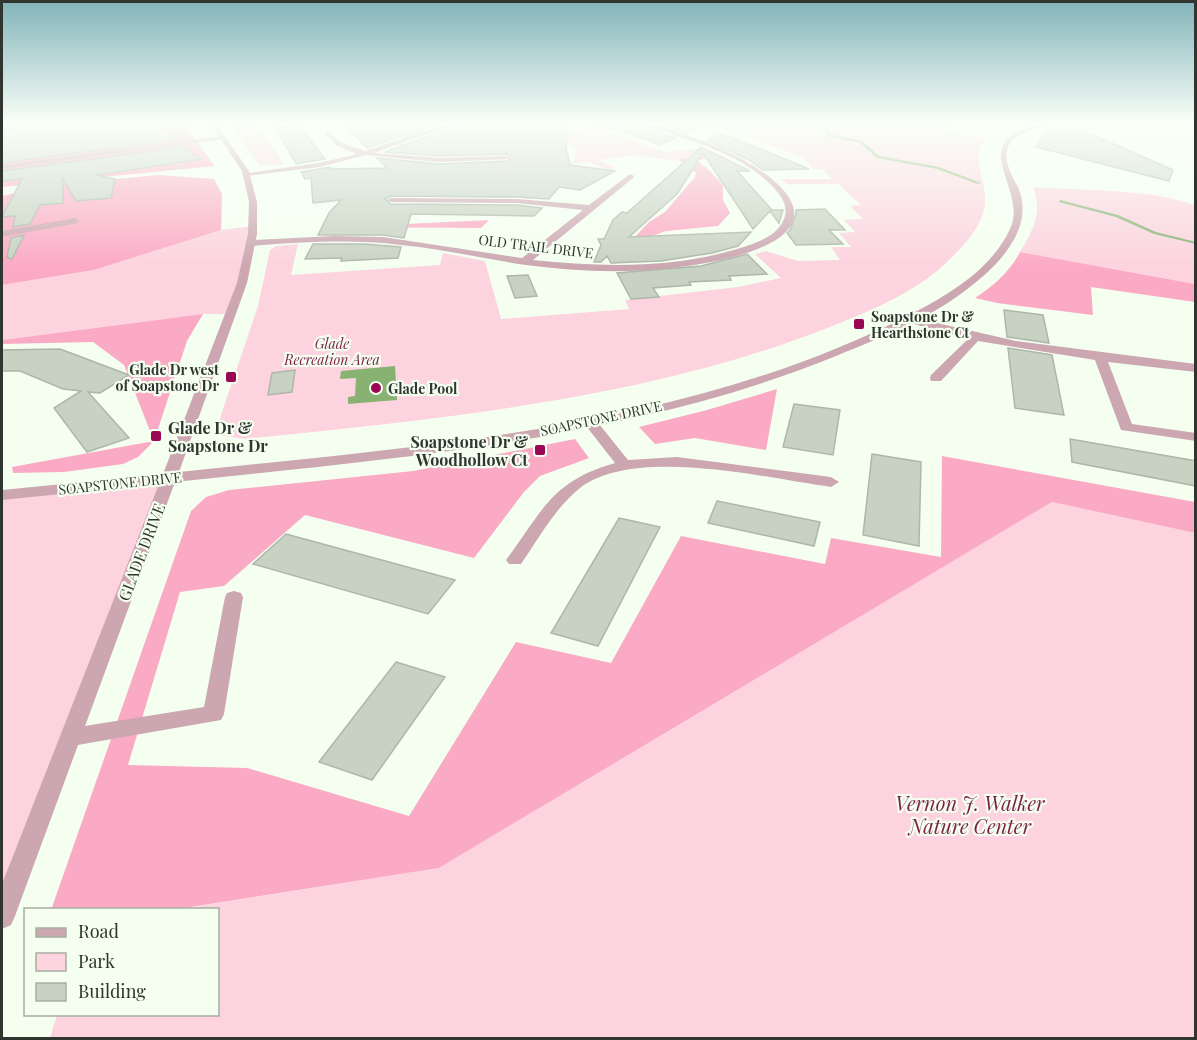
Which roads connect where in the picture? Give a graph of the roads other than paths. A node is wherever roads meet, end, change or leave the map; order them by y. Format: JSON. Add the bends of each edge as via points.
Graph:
{"nodes":[{"id":1,"x":244,"y":171,"type":"edge"},
{"id":2,"x":274,"y":171,"type":"edge"},
{"id":3,"x":756,"y":171,"type":"edge"},
{"id":4,"x":1007,"y":171,"type":"edge"},
{"id":5,"x":246,"y":174,"type":"junction"},
{"id":6,"x":630,"y":176,"type":"dead end"},
{"id":7,"x":391,"y":200,"type":"dead end"},
{"id":8,"x":590,"y":208,"type":"junction"},
{"id":9,"x":75,"y":221,"type":"dead end"},
{"id":10,"x":2,"y":234,"type":"edge"},
{"id":11,"x":252,"y":243,"type":"junction"},
{"id":12,"x":525,"y":261,"type":"junction"},
{"id":13,"x":911,"y":320,"type":"junction"},
{"id":14,"x":976,"y":337,"type":"junction"},
{"id":15,"x":1100,"y":356,"type":"junction"},
{"id":16,"x":1192,"y":368,"type":"edge"},
{"id":17,"x":936,"y":378,"type":"dead end"},
{"id":18,"x":1196,"y":380,"type":"edge"},
{"id":19,"x":590,"y":422,"type":"junction"},
{"id":20,"x":1196,"y":437,"type":"edge"},
{"id":21,"x":624,"y":465,"type":"junction"},
{"id":22,"x":169,"y":479,"type":"junction"},
{"id":23,"x":831,"y":482,"type":"dead end"},
{"id":24,"x":2,"y":495,"type":"edge"},
{"id":25,"x":515,"y":560,"type":"dead end"},
{"id":26,"x":234,"y":597,"type":"dead end"},
{"id":27,"x":72,"y":737,"type":"junction"},
{"id":28,"x":2,"y":916,"type":"edge"}],
"edges":[{"from":1,"to":5,"type":"street","name":"GLADE DRIVE"},
{"from":2,"to":5,"type":"street"},
{"from":3,"to":12,"type":"street","name":"OLD TRAIL DRIVE","via":[[776,184],[788,199],[789,217],[778,234],[756,246],[696,262],[610,267]]},
{"from":4,"to":13,"type":"street","name":"SOAPSTONE DRIVE","via":[[1020,204],[1016,228],[1007,243],[978,275]]},
{"from":5,"to":11,"type":"street","name":"GLADE DRIVE","via":[[254,205]]},
{"from":6,"to":8,"type":"street"},
{"from":7,"to":8,"type":"street","via":[[507,201]]},
{"from":8,"to":12,"type":"street"},
{"from":9,"to":10,"type":"street"},
{"from":11,"to":12,"type":"street","name":"OLD TRAIL DRIVE","via":[[383,240]]},
{"from":11,"to":22,"type":"street","name":"GLADE DRIVE","via":[[242,283]]},
{"from":13,"to":14,"type":"street"},
{"from":13,"to":19,"type":"street","name":"SOAPSTONE DRIVE","via":[[768,377]]},
{"from":14,"to":15,"type":"street"},
{"from":14,"to":17,"type":"street"},
{"from":15,"to":16,"type":"street"},
{"from":15,"to":20,"type":"street","via":[[1126,427]]},
{"from":16,"to":18,"type":"street"},
{"from":19,"to":21,"type":"street"},
{"from":19,"to":22,"type":"street","name":"SOAPSTONE DRIVE","via":[[419,450]]},
{"from":21,"to":23,"type":"street","via":[[677,461]]},
{"from":21,"to":25,"type":"street","via":[[576,484],[560,499]]},
{"from":22,"to":24,"type":"street","name":"SOAPSTONE DRIVE"},
{"from":22,"to":27,"type":"street","name":"GLADE DRIVE"},
{"from":26,"to":27,"type":"street","via":[[213,714]]},
{"from":27,"to":28,"type":"street","name":"GLADE DRIVE"}]}
